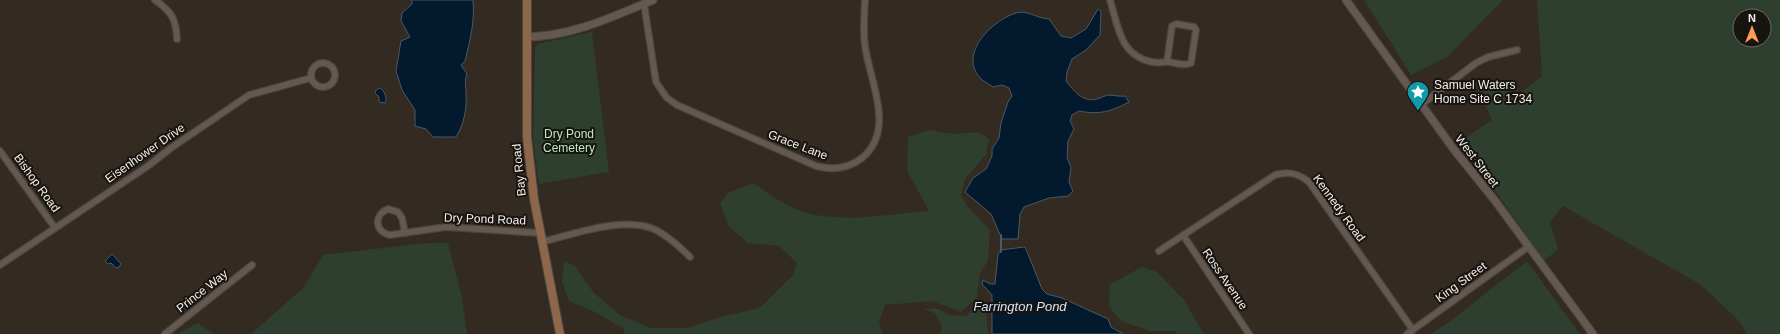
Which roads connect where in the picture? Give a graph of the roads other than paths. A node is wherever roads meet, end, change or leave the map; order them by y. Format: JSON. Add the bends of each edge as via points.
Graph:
{"nodes":[{"id":1,"x":155,"y":0,"type":"edge"},
{"id":2,"x":527,"y":0,"type":"edge"},
{"id":3,"x":653,"y":0,"type":"edge"},
{"id":4,"x":865,"y":0,"type":"edge"},
{"id":5,"x":1110,"y":0,"type":"edge"},
{"id":6,"x":1346,"y":0,"type":"edge"},
{"id":7,"x":644,"y":4,"type":"junction"},
{"id":8,"x":527,"y":36,"type":"junction"},
{"id":9,"x":177,"y":39,"type":"dead end"},
{"id":10,"x":1517,"y":50,"type":"dead end"},
{"id":11,"x":1168,"y":62,"type":"junction"},
{"id":12,"x":311,"y":78,"type":"junction"},
{"id":13,"x":1422,"y":104,"type":"junction"},
{"id":14,"x":0,"y":151,"type":"edge"},
{"id":15,"x":55,"y":228,"type":"junction"},
{"id":16,"x":540,"y":232,"type":"junction"},
{"id":17,"x":405,"y":233,"type":"junction"},
{"id":18,"x":1183,"y":235,"type":"junction"},
{"id":19,"x":542,"y":242,"type":"junction"},
{"id":20,"x":1528,"y":247,"type":"junction"},
{"id":21,"x":1159,"y":251,"type":"dead end"},
{"id":22,"x":690,"y":257,"type":"dead end"},
{"id":23,"x":0,"y":265,"type":"edge"},
{"id":24,"x":252,"y":265,"type":"dead end"},
{"id":25,"x":1413,"y":330,"type":"junction"},
{"id":26,"x":165,"y":334,"type":"edge"},
{"id":27,"x":560,"y":334,"type":"edge"},
{"id":28,"x":1249,"y":334,"type":"edge"},
{"id":29,"x":1407,"y":334,"type":"edge"},
{"id":30,"x":1593,"y":334,"type":"edge"}],
"edges":[{"from":1,"to":9,"type":"street","via":[[174,17]]},
{"from":2,"to":8,"type":"main road","name":"Bay Road"},
{"from":3,"to":7,"type":"street"},
{"from":4,"to":7,"type":"street","name":"Grace Lane","via":[[864,32],[880,115],[879,133],[872,148],[859,161],[834,169],[816,166],[677,105],[667,98],[656,82]]},
{"from":5,"to":11,"type":"street","via":[[1129,51],[1148,61]]},
{"from":6,"to":13,"type":"street","name":"West Street"},
{"from":7,"to":8,"type":"street","via":[[581,29],[553,35]]},
{"from":8,"to":16,"type":"main road","name":"Bay Road","via":[[527,137]]},
{"from":10,"to":13,"type":"street","via":[[1488,57],[1476,63]]},
{"from":11,"to":11,"type":"street","via":[[1172,26],[1194,26],[1196,30],[1191,63],[1188,65]]},
{"from":12,"to":12,"type":"street","via":[[318,85],[325,86],[334,79],[334,70],[324,63],[318,64],[312,70]]},
{"from":12,"to":15,"type":"street","name":"Eisenhower Drive","via":[[247,96]]},
{"from":13,"to":20,"type":"street","name":"West Street"},
{"from":14,"to":15,"type":"street","name":"Bishop Road"},
{"from":15,"to":23,"type":"street","name":"Eisenhower Drive"},
{"from":16,"to":17,"type":"street","name":"Dry Pond Road","via":[[446,227]]},
{"from":16,"to":19,"type":"main road","name":"Bay Road"},
{"from":17,"to":17,"type":"street","name":"Dry Pond Road","via":[[390,235],[382,232],[378,226],[379,216],[388,209],[398,212]]},
{"from":18,"to":21,"type":"street","name":"Kennedy Road"},
{"from":18,"to":25,"type":"street","name":"Kennedy Road","via":[[1275,176],[1284,172],[1302,177],[1309,182]]},
{"from":18,"to":28,"type":"street","name":"Ross Avenue"},
{"from":19,"to":22,"type":"street","via":[[618,224],[637,224],[663,233]]},
{"from":19,"to":27,"type":"main road","name":"Bay Road"},
{"from":20,"to":25,"type":"street","name":"King Street"},
{"from":20,"to":30,"type":"street","name":"West Street"},
{"from":24,"to":26,"type":"street","name":"Prince Way"},
{"from":25,"to":29,"type":"street","name":"King Street"}]}
